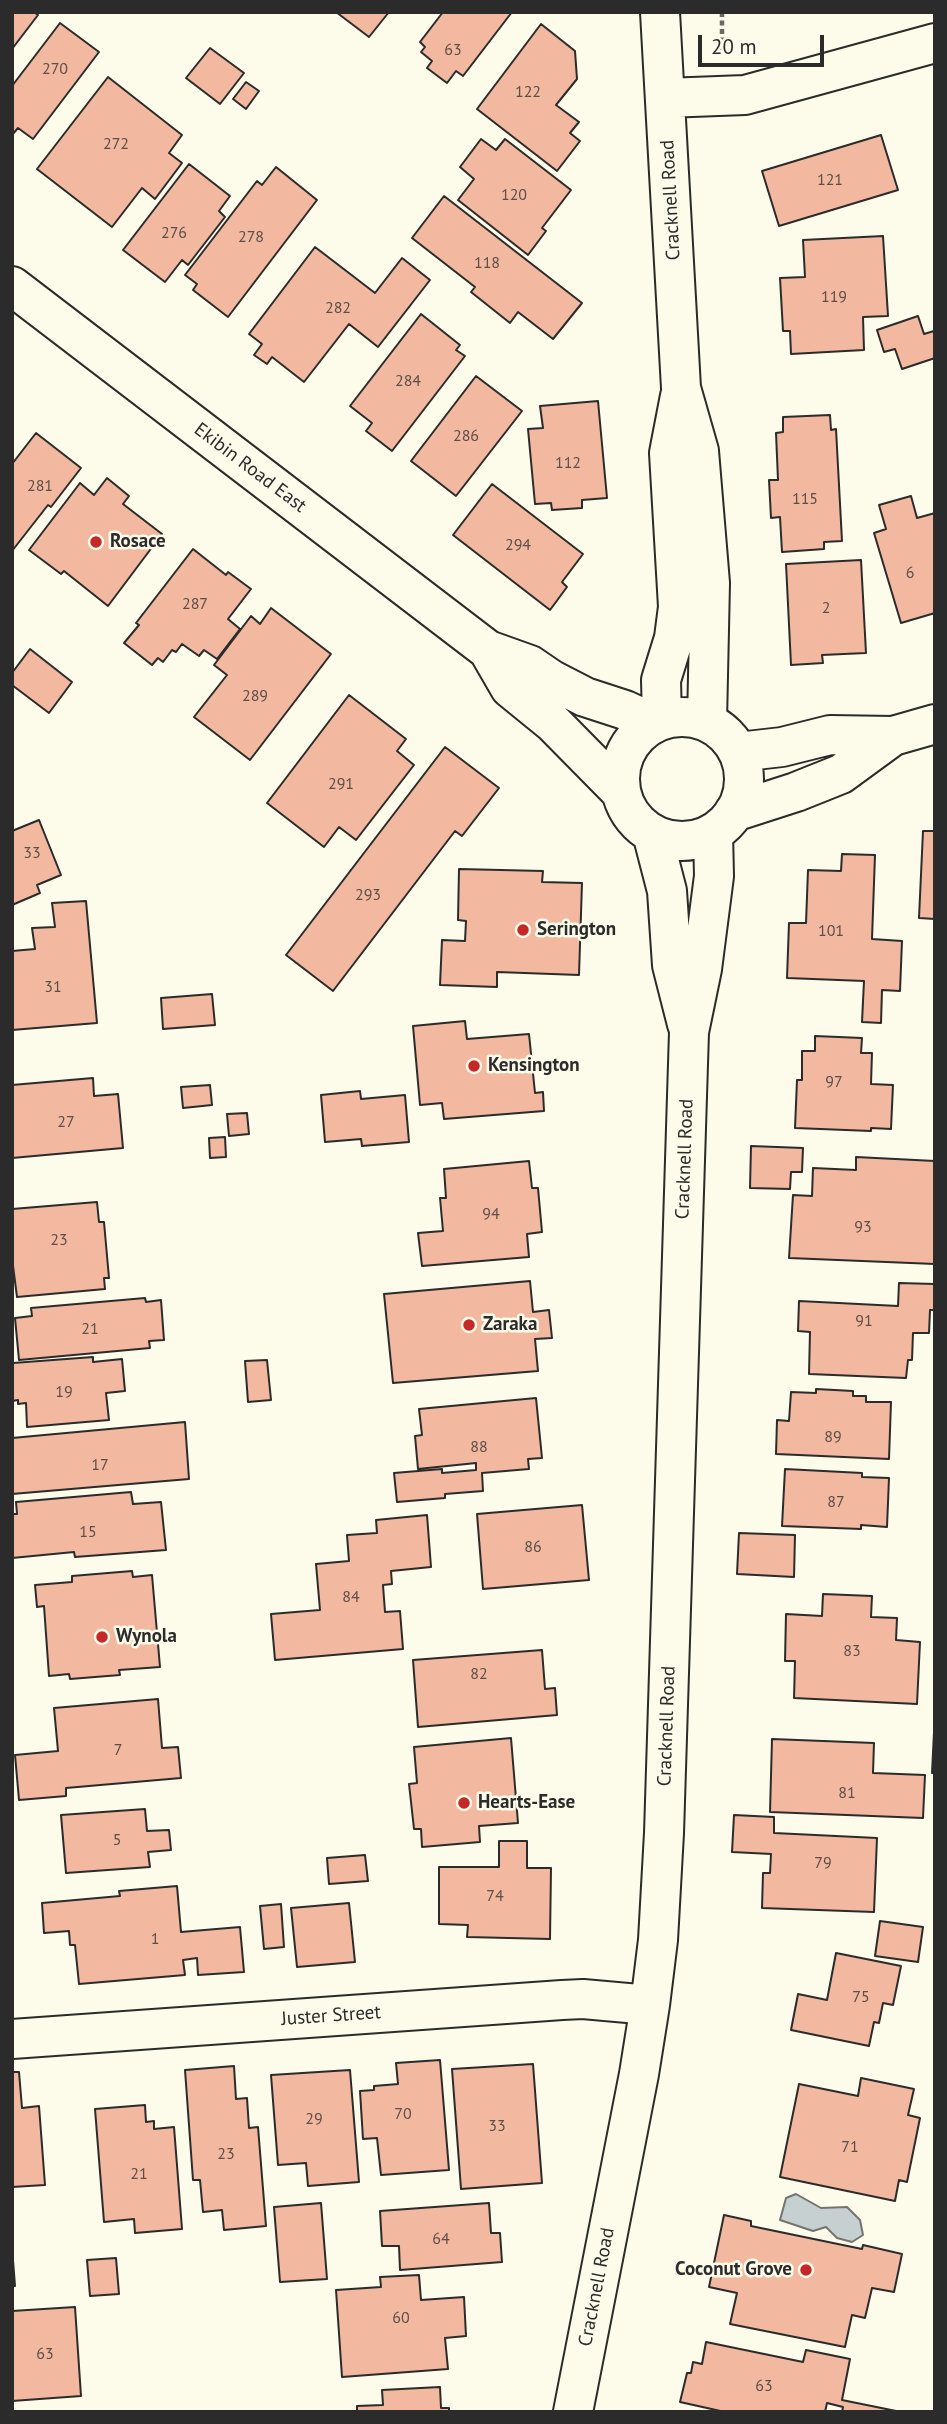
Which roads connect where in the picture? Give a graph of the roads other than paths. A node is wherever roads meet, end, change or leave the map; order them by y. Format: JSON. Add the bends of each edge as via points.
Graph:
{"nodes":[{"id":1,"x":660,"y":12,"type":"edge"},
{"id":2,"x":935,"y":43,"type":"edge"},
{"id":3,"x":666,"y":99,"type":"junction"},
{"id":4,"x":12,"y":286,"type":"edge"},
{"id":5,"x":681,"y":388,"type":"junction"},
{"id":6,"x":488,"y":650,"type":"junction"},
{"id":7,"x":657,"y":721,"type":"junction"},
{"id":8,"x":707,"y":722,"type":"junction"},
{"id":9,"x":935,"y":724,"type":"edge"},
{"id":10,"x":893,"y":736,"type":"junction"},
{"id":11,"x":738,"y":752,"type":"junction"},
{"id":12,"x":621,"y":792,"type":"junction"},
{"id":13,"x":724,"y":822,"type":"junction"},
{"id":14,"x":652,"y":833,"type":"junction"},
{"id":15,"x":689,"y":1032,"type":"junction"},
{"id":16,"x":650,"y":2005,"type":"junction"},
{"id":17,"x":12,"y":2039,"type":"edge"},
{"id":18,"x":573,"y":2412,"type":"edge"}],
"edges":[{"from":1,"to":3,"type":"street","name":"Cracknell Road"},
{"from":2,"to":3,"type":"street","via":[[745,95]]},
{"from":3,"to":5,"type":"street","name":"Cracknell Road"},
{"from":4,"to":6,"type":"street","name":"Ekibin Road East"},
{"from":5,"to":7,"type":"street","name":"Cracknell Road","via":[[669,453],[678,607]]},
{"from":5,"to":8,"type":"street","name":"Cracknell Road","via":[[699,451],[710,583]]},
{"from":6,"to":7,"type":"street","name":"Ekibin Road East","via":[[530,665],[585,697]]},
{"from":6,"to":12,"type":"street","name":"Ekibin Road East","via":[[510,688],[553,723]]},
{"from":7,"to":8,"type":"street","via":[[692,717]]},
{"from":7,"to":12,"type":"street","via":[[636,736],[625,752]]},
{"from":8,"to":11,"type":"street","via":[[726,734]]},
{"from":9,"to":10,"type":"street"},
{"from":10,"to":11,"type":"street","via":[[830,735]]},
{"from":10,"to":13,"type":"street","via":[[841,774]]},
{"from":11,"to":13,"type":"street","via":[[744,772],[742,793]]},
{"from":12,"to":14,"type":"street","via":[[638,823]]},
{"from":13,"to":14,"type":"street","via":[[693,840],[672,841]]},
{"from":13,"to":15,"type":"street","name":"Cracknell Road"},
{"from":14,"to":15,"type":"street","name":"Cracknell Road","via":[[667,891],[672,965]]},
{"from":15,"to":16,"type":"street","name":"Cracknell Road","via":[[664,1833]]},
{"from":16,"to":17,"type":"street","name":"Juster Street","via":[[562,2000]]},
{"from":16,"to":18,"type":"street","name":"Cracknell Road"}]}
